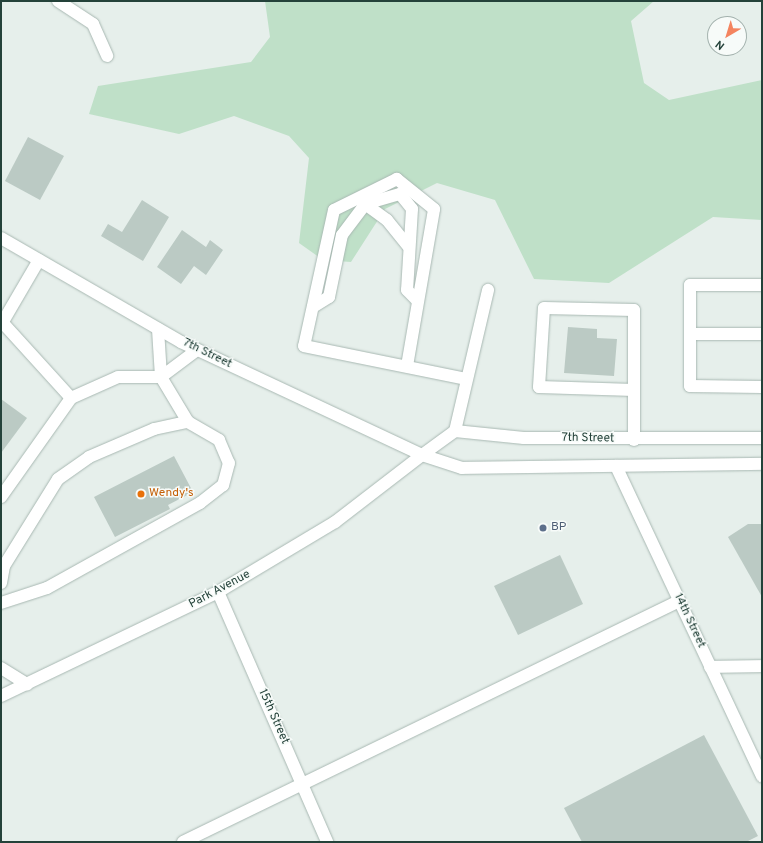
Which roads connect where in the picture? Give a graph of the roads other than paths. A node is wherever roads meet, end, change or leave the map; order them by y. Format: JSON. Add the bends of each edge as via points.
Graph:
{"nodes":[{"id":1,"x":58,"y":1,"type":"edge"},
{"id":2,"x":106,"y":56,"type":"dead end"},
{"id":3,"x":365,"y":204,"type":"junction"},
{"id":4,"x":1,"y":238,"type":"edge"},
{"id":5,"x":409,"y":247,"type":"junction"},
{"id":6,"x":39,"y":260,"type":"junction"},
{"id":7,"x":762,"y":286,"type":"edge"},
{"id":8,"x":488,"y":290,"type":"dead end"},
{"id":9,"x":417,"y":300,"type":"junction"},
{"id":10,"x":313,"y":307,"type":"junction"},
{"id":11,"x":2,"y":324,"type":"edge"},
{"id":12,"x":158,"y":329,"type":"junction"},
{"id":13,"x":690,"y":334,"type":"junction"},
{"id":14,"x":762,"y":334,"type":"edge"},
{"id":15,"x":197,"y":350,"type":"junction"},
{"id":16,"x":406,"y":366,"type":"junction"},
{"id":17,"x":161,"y":377,"type":"junction"},
{"id":18,"x":466,"y":379,"type":"junction"},
{"id":19,"x":762,"y":387,"type":"edge"},
{"id":20,"x":634,"y":390,"type":"junction"},
{"id":21,"x":71,"y":398,"type":"junction"},
{"id":22,"x":188,"y":422,"type":"junction"},
{"id":23,"x":455,"y":431,"type":"junction"},
{"id":24,"x":762,"y":438,"type":"edge"},
{"id":25,"x":634,"y":440,"type":"junction"},
{"id":26,"x":422,"y":455,"type":"junction"},
{"id":27,"x":762,"y":464,"type":"edge"},
{"id":28,"x":616,"y":466,"type":"junction"},
{"id":29,"x":1,"y":497,"type":"edge"},
{"id":30,"x":1,"y":583,"type":"edge"},
{"id":31,"x":218,"y":592,"type":"junction"},
{"id":32,"x":679,"y":601,"type":"junction"},
{"id":33,"x":1,"y":603,"type":"edge"},
{"id":34,"x":762,"y":666,"type":"edge"},
{"id":35,"x":710,"y":667,"type":"junction"},
{"id":36,"x":1,"y":668,"type":"edge"},
{"id":37,"x":27,"y":684,"type":"junction"},
{"id":38,"x":1,"y":696,"type":"edge"},
{"id":39,"x":762,"y":776,"type":"edge"},
{"id":40,"x":302,"y":784,"type":"junction"},
{"id":41,"x":183,"y":842,"type":"edge"},
{"id":42,"x":327,"y":842,"type":"edge"}],
"edges":[{"from":1,"to":2,"type":"street","via":[[93,24]]},
{"from":3,"to":5,"type":"street","via":[[387,220]]},
{"from":3,"to":5,"type":"street","via":[[400,194],[412,209]]},
{"from":3,"to":10,"type":"street","via":[[342,236],[329,298]]},
{"from":4,"to":6,"type":"street","name":"7th Street"},
{"from":5,"to":9,"type":"street","via":[[407,290]]},
{"from":6,"to":11,"type":"street"},
{"from":6,"to":12,"type":"street","name":"7th Street"},
{"from":7,"to":13,"type":"street","via":[[690,284]]},
{"from":8,"to":18,"type":"street"},
{"from":9,"to":10,"type":"street","via":[[434,208],[397,179],[334,210]]},
{"from":9,"to":16,"type":"street"},
{"from":10,"to":16,"type":"street","via":[[304,346]]},
{"from":11,"to":21,"type":"street"},
{"from":12,"to":15,"type":"street","name":"7th Street"},
{"from":12,"to":17,"type":"street"},
{"from":13,"to":14,"type":"street"},
{"from":13,"to":19,"type":"street","via":[[690,386]]},
{"from":15,"to":17,"type":"street"},
{"from":15,"to":26,"type":"street","name":"7th Street"},
{"from":16,"to":18,"type":"street"},
{"from":17,"to":21,"type":"street","via":[[118,377]]},
{"from":17,"to":22,"type":"street"},
{"from":18,"to":23,"type":"street"},
{"from":20,"to":20,"type":"street","via":[[634,310],[544,308],[539,387]]},
{"from":20,"to":25,"type":"street"},
{"from":21,"to":29,"type":"street"},
{"from":22,"to":30,"type":"street","via":[[154,429],[89,457],[58,479],[4,566]]},
{"from":22,"to":33,"type":"street","via":[[219,440],[229,463],[223,485],[200,503],[47,588]]},
{"from":23,"to":25,"type":"street","name":"7th Street","via":[[524,438]]},
{"from":23,"to":26,"type":"street"},
{"from":24,"to":25,"type":"street","name":"7th Street"},
{"from":26,"to":28,"type":"street","name":"7th Street","via":[[462,468]]},
{"from":26,"to":31,"type":"street","name":"Park Avenue","via":[[336,522]]},
{"from":27,"to":28,"type":"street","name":"7th Street"},
{"from":28,"to":32,"type":"street","name":"14th Street"},
{"from":31,"to":37,"type":"street","name":"Park Avenue"},
{"from":31,"to":40,"type":"street","name":"15th Street"},
{"from":32,"to":35,"type":"street","name":"14th Street"},
{"from":32,"to":40,"type":"street"},
{"from":34,"to":35,"type":"street"},
{"from":35,"to":39,"type":"street","name":"14th Street"},
{"from":36,"to":37,"type":"street"},
{"from":37,"to":38,"type":"street","name":"Park Avenue"},
{"from":40,"to":41,"type":"street"},
{"from":40,"to":42,"type":"street","name":"15th Street"}]}
